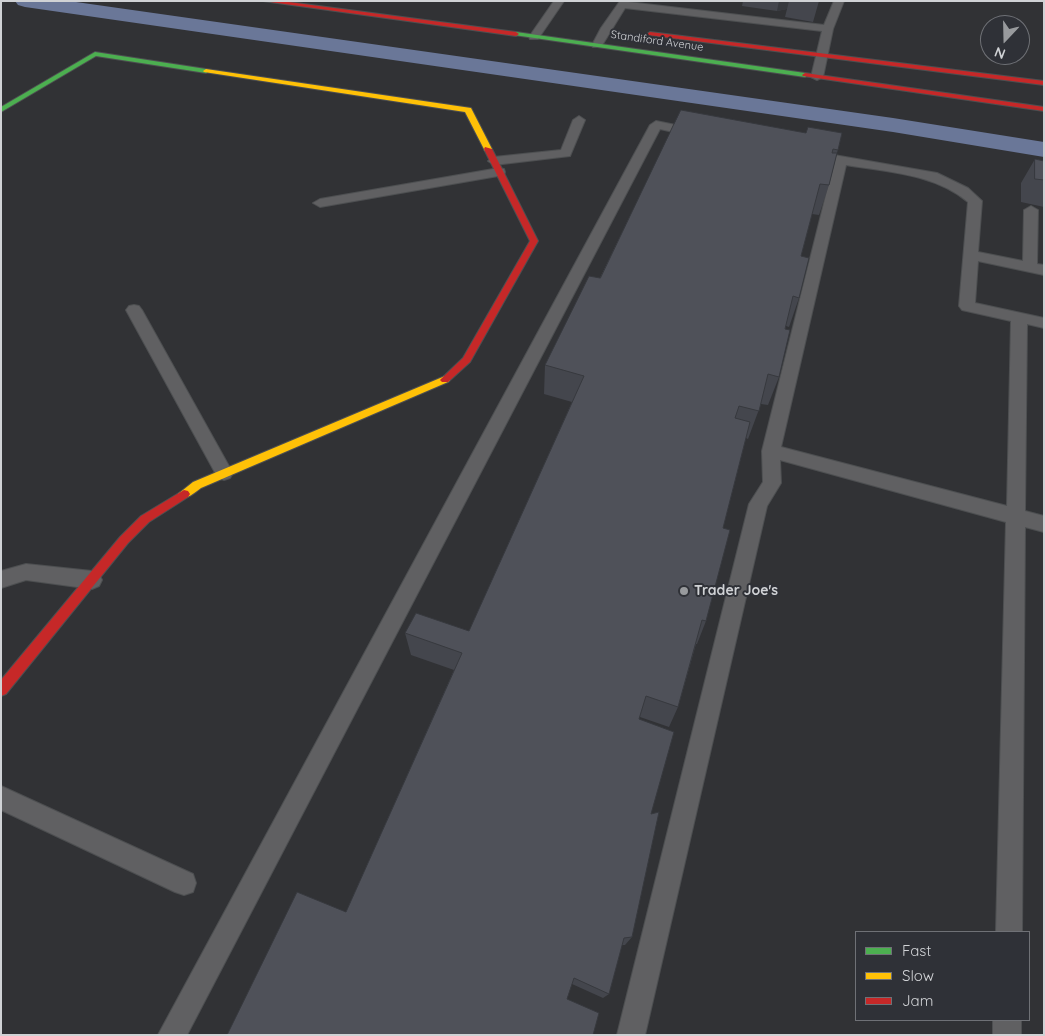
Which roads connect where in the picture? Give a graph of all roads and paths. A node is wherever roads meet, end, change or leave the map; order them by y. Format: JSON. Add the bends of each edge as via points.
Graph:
{"nodes":[{"id":1,"x":266,"y":1,"type":"edge"},
{"id":2,"x":560,"y":1,"type":"edge"},
{"id":3,"x":838,"y":1,"type":"edge"},
{"id":4,"x":624,"y":3,"type":"edge"},
{"id":5,"x":539,"y":20,"type":"junction"},
{"id":6,"x":561,"y":23,"type":"dead end"},
{"id":7,"x":828,"y":29,"type":"junction"},
{"id":8,"x":635,"y":32,"type":"dead end"},
{"id":9,"x":534,"y":37,"type":"junction"},
{"id":10,"x":596,"y":45,"type":"junction"},
{"id":11,"x":823,"y":56,"type":"junction"},
{"id":12,"x":817,"y":77,"type":"junction"},
{"id":13,"x":1044,"y":83,"type":"edge"},
{"id":14,"x":1044,"y":109,"type":"edge"},
{"id":15,"x":1,"y":110,"type":"edge"},
{"id":16,"x":579,"y":120,"type":"dead end"},
{"id":17,"x":714,"y":137,"type":"edge"},
{"id":18,"x":792,"y":151,"type":"edge"},
{"id":19,"x":840,"y":161,"type":"junction"},
{"id":20,"x":496,"y":167,"type":"junction"},
{"id":21,"x":320,"y":202,"type":"dead end"},
{"id":22,"x":1031,"y":210,"type":"dead end"},
{"id":23,"x":971,"y":255,"type":"junction"},
{"id":24,"x":1037,"y":269,"type":"edge"},
{"id":25,"x":134,"y":310,"type":"dead end"},
{"id":26,"x":1019,"y":318,"type":"junction"},
{"id":27,"x":1044,"y":323,"type":"edge"},
{"id":28,"x":771,"y":451,"type":"junction"},
{"id":29,"x":224,"y":474,"type":"junction"},
{"id":30,"x":1016,"y":517,"type":"junction"},
{"id":31,"x":1044,"y":524,"type":"edge"},
{"id":32,"x":1,"y":580,"type":"edge"},
{"id":33,"x":92,"y":580,"type":"junction"},
{"id":34,"x":1,"y":690,"type":"edge"},
{"id":35,"x":1,"y":798,"type":"edge"},
{"id":36,"x":184,"y":883,"type":"dead end"},
{"id":37,"x":1009,"y":931,"type":"edge"},
{"id":38,"x":1007,"y":1021,"type":"edge"},
{"id":39,"x":172,"y":1035,"type":"edge"},
{"id":40,"x":631,"y":1035,"type":"edge"},
{"id":41,"x":1007,"y":1035,"type":"edge"}],
"edges":[{"from":1,"to":9,"type":"main road","name":"Standiford Avenue"},
{"from":2,"to":5,"type":"lane"},
{"from":3,"to":7,"type":"lane"},
{"from":4,"to":7,"type":"lane"},
{"from":4,"to":10,"type":"lane"},
{"from":5,"to":6,"type":"main road"},
{"from":5,"to":9,"type":"lane"},
{"from":7,"to":11,"type":"lane"},
{"from":8,"to":11,"type":"main road","name":"Standiford Avenue"},
{"from":9,"to":10,"type":"main road","name":"Standiford Avenue"},
{"from":10,"to":12,"type":"main road","name":"Standiford Avenue"},
{"from":11,"to":12,"type":"lane"},
{"from":11,"to":13,"type":"main road","name":"Standiford Avenue"},
{"from":12,"to":14,"type":"main road","name":"Standiford Avenue"},
{"from":15,"to":20,"type":"main road","via":[[95,54],[468,110]]},
{"from":16,"to":20,"type":"lane","via":[[566,153]]},
{"from":17,"to":39,"type":"lane","via":[[656,126]]},
{"from":18,"to":19,"type":"lane"},
{"from":19,"to":23,"type":"lane","via":[[932,176],[963,191],[974,201]]},
{"from":19,"to":28,"type":"lane"},
{"from":20,"to":21,"type":"lane"},
{"from":20,"to":29,"type":"main road","via":[[534,240],[467,360],[446,380]]},
{"from":22,"to":24,"type":"lane"},
{"from":23,"to":24,"type":"lane"},
{"from":23,"to":26,"type":"lane","via":[[967,306]]},
{"from":25,"to":29,"type":"lane"},
{"from":26,"to":27,"type":"lane"},
{"from":26,"to":30,"type":"lane"},
{"from":28,"to":30,"type":"lane"},
{"from":28,"to":40,"type":"lane","via":[[772,483],[758,504]]},
{"from":29,"to":33,"type":"main road","via":[[197,485],[145,519]]},
{"from":30,"to":31,"type":"lane"},
{"from":30,"to":37,"type":"lane"},
{"from":32,"to":33,"type":"lane","via":[[26,572]]},
{"from":33,"to":34,"type":"main road"},
{"from":35,"to":36,"type":"lane"},
{"from":38,"to":41,"type":"lane"}]}
